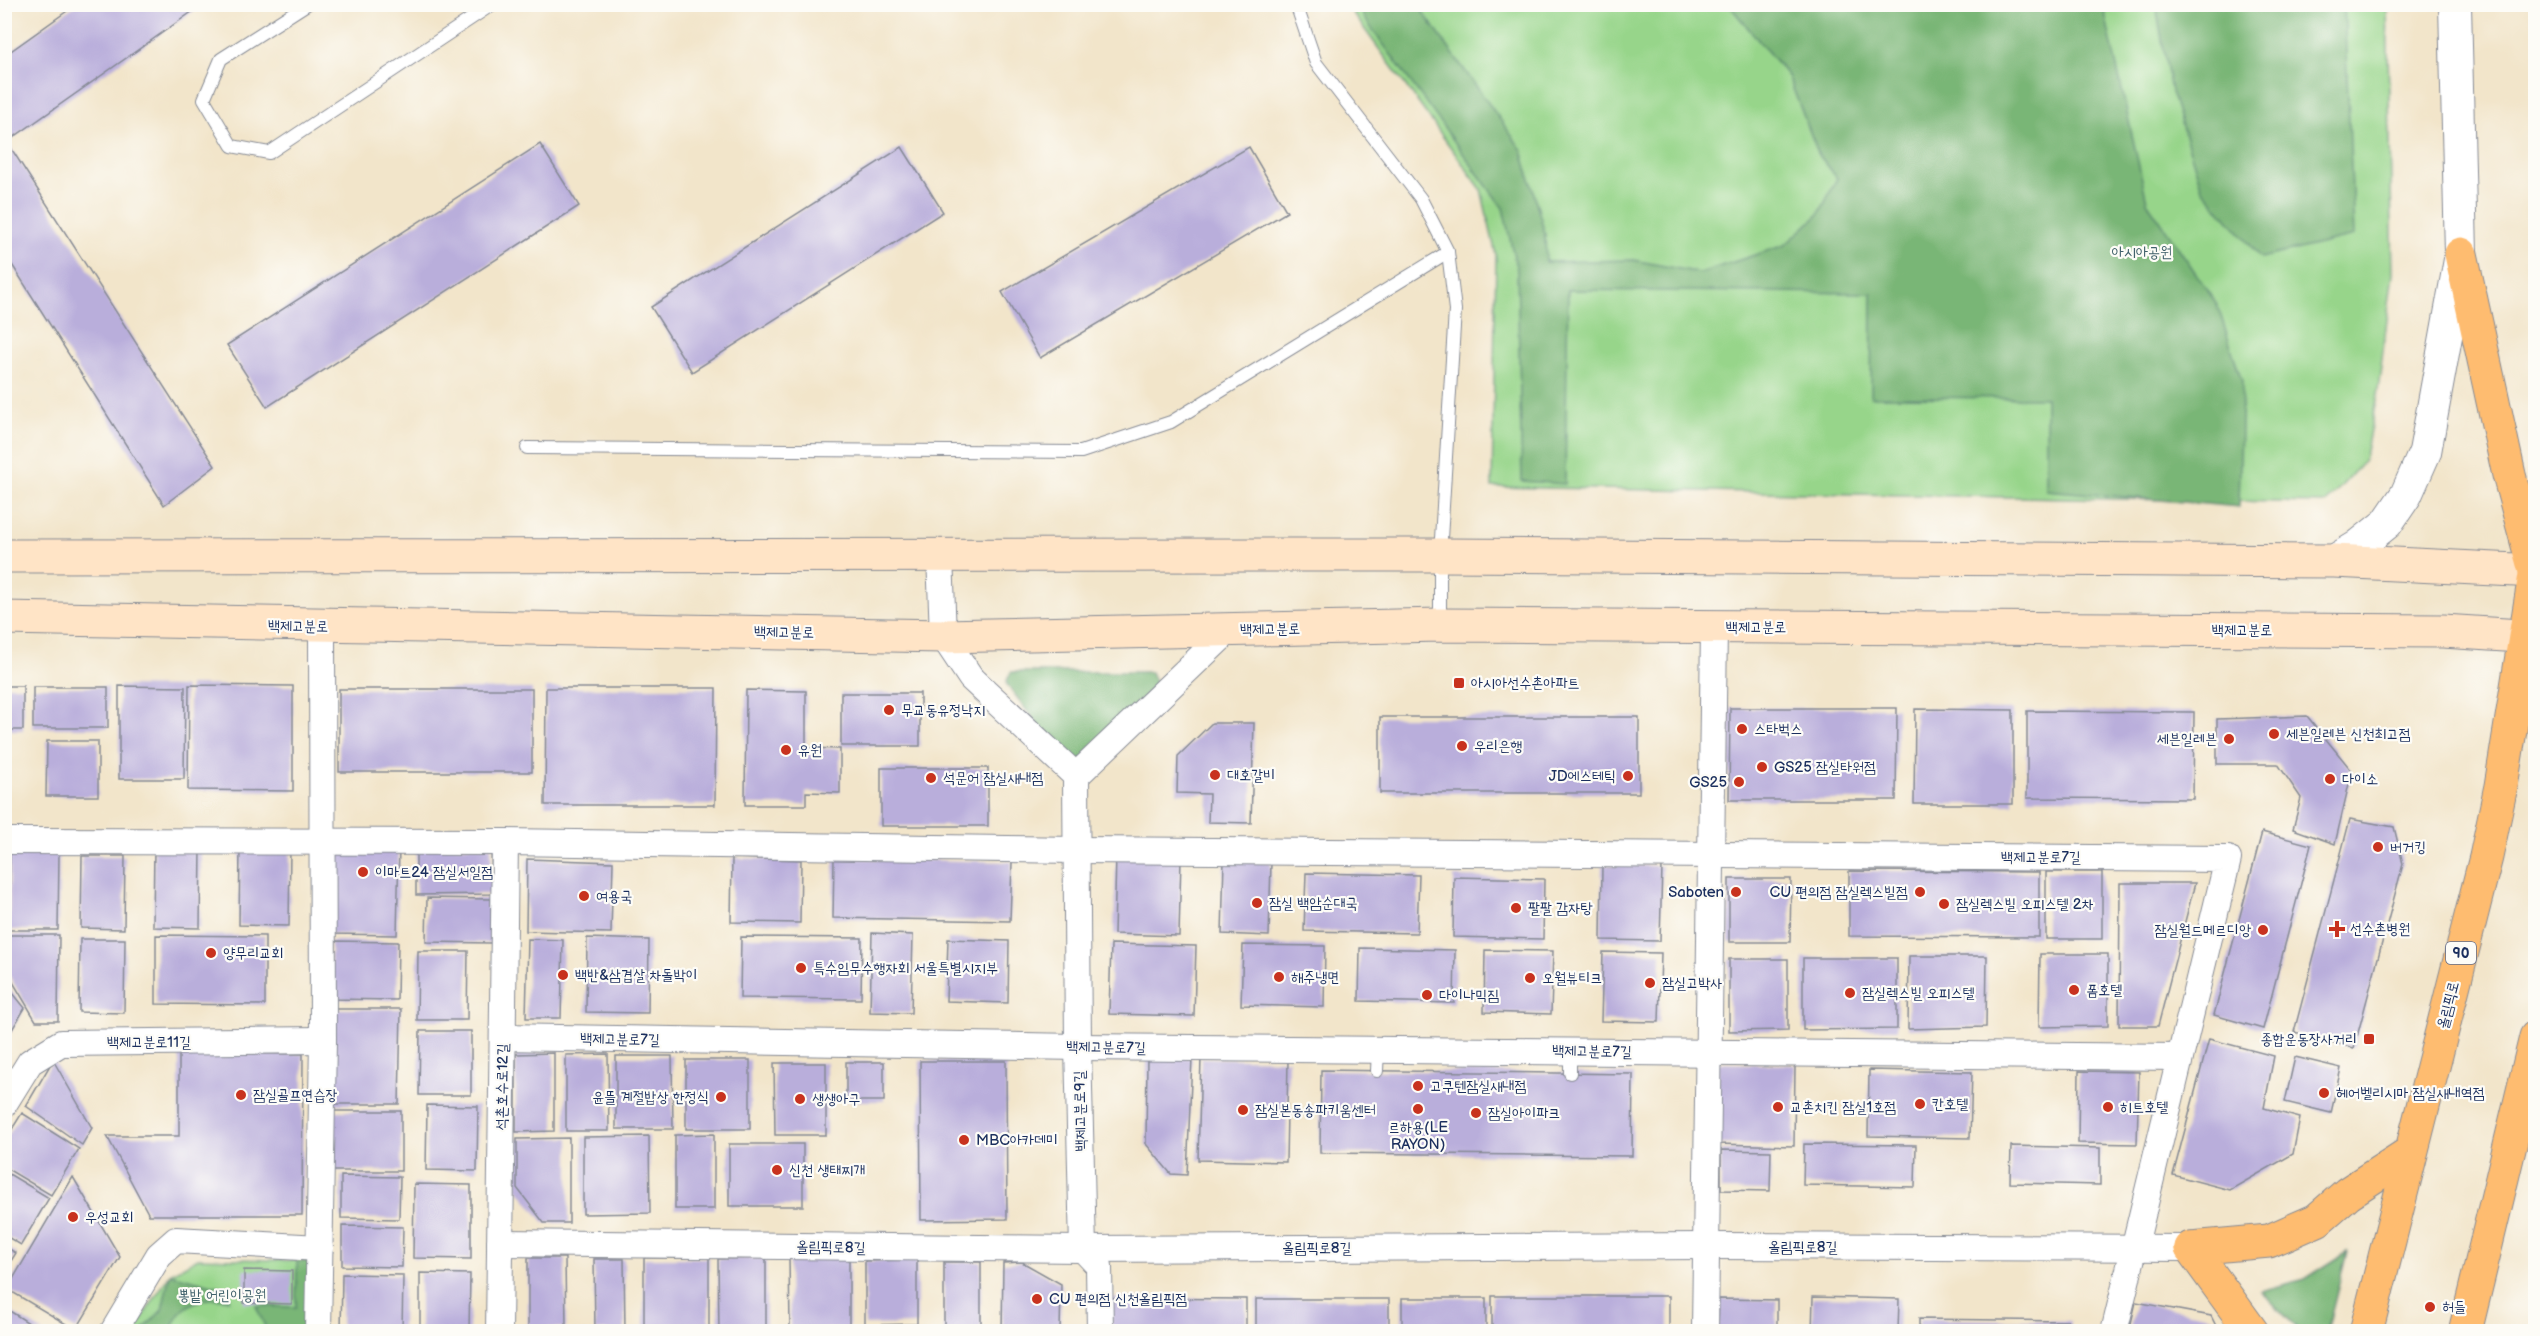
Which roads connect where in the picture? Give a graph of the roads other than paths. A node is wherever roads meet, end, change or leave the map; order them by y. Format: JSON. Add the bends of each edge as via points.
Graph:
{"nodes":[{"id":1,"x":307,"y":4,"type":"edge"},
{"id":2,"x":493,"y":4,"type":"edge"},
{"id":3,"x":1296,"y":4,"type":"edge"},
{"id":4,"x":2456,"y":4,"type":"edge"},
{"id":5,"x":1448,"y":252,"type":"junction"},
{"id":6,"x":2461,"y":254,"type":"junction"},
{"id":7,"x":527,"y":448,"type":"dead end"},
{"id":8,"x":11,"y":554,"type":"edge"},
{"id":9,"x":940,"y":555,"type":"junction"},
{"id":10,"x":1440,"y":555,"type":"junction"},
{"id":11,"x":2334,"y":561,"type":"junction"},
{"id":12,"x":2535,"y":570,"type":"edge"},
{"id":13,"x":4,"y":618,"type":"edge"},
{"id":14,"x":1440,"y":625,"type":"junction"},
{"id":15,"x":322,"y":626,"type":"junction"},
{"id":16,"x":1714,"y":627,"type":"junction"},
{"id":17,"x":1229,"y":630,"type":"junction"},
{"id":18,"x":943,"y":636,"type":"junction"},
{"id":19,"x":2530,"y":637,"type":"edge"},
{"id":20,"x":1076,"y":776,"type":"junction"},
{"id":21,"x":4,"y":841,"type":"edge"},
{"id":22,"x":506,"y":842,"type":"junction"},
{"id":23,"x":324,"y":843,"type":"junction"},
{"id":24,"x":1076,"y":850,"type":"junction"},
{"id":25,"x":1710,"y":855,"type":"junction"},
{"id":26,"x":503,"y":1037,"type":"junction"},
{"id":27,"x":2535,"y":1037,"type":"edge"},
{"id":28,"x":323,"y":1041,"type":"junction"},
{"id":29,"x":1078,"y":1047,"type":"junction"},
{"id":30,"x":1709,"y":1053,"type":"junction"},
{"id":31,"x":2180,"y":1057,"type":"junction"},
{"id":32,"x":4,"y":1104,"type":"edge"},
{"id":33,"x":2411,"y":1152,"type":"junction"},
{"id":34,"x":500,"y":1243,"type":"junction"},
{"id":35,"x":1706,"y":1246,"type":"junction"},
{"id":36,"x":2134,"y":1247,"type":"junction"},
{"id":37,"x":320,"y":1248,"type":"junction"},
{"id":38,"x":2191,"y":1248,"type":"junction"},
{"id":39,"x":1083,"y":1249,"type":"junction"},
{"id":40,"x":113,"y":1332,"type":"edge"},
{"id":41,"x":318,"y":1332,"type":"edge"},
{"id":42,"x":499,"y":1332,"type":"edge"},
{"id":43,"x":1100,"y":1332,"type":"edge"},
{"id":44,"x":1705,"y":1332,"type":"edge"},
{"id":45,"x":2114,"y":1332,"type":"edge"},
{"id":46,"x":2252,"y":1332,"type":"edge"},
{"id":47,"x":2366,"y":1332,"type":"edge"},
{"id":48,"x":2466,"y":1332,"type":"edge"}],
"edges":[{"from":1,"to":2,"type":"lane","via":[[221,59],[204,99],[232,146],[268,153]]},
{"from":3,"to":5,"type":"lane","via":[[1316,63],[1420,199]]},
{"from":4,"to":6,"type":"street"},
{"from":5,"to":7,"type":"lane","via":[[1172,422],[1081,452]]},
{"from":5,"to":10,"type":"lane","via":[[1455,310]]},
{"from":6,"to":11,"type":"street","via":[[2425,452],[2406,495],[2387,523]]},
{"from":6,"to":12,"type":"main road","via":[[2509,476]]},
{"from":8,"to":9,"type":"main road"},
{"from":9,"to":10,"type":"main road"},
{"from":9,"to":18,"type":"street"},
{"from":10,"to":11,"type":"main road"},
{"from":10,"to":14,"type":"lane"},
{"from":11,"to":12,"type":"main road"},
{"from":12,"to":19,"type":"main road","name":"올림픽로","number":"90"},
{"from":13,"to":15,"type":"main road","name":"백제고분로"},
{"from":14,"to":16,"type":"main road","name":"백제고분로"},
{"from":14,"to":17,"type":"main road","name":"백제고분로"},
{"from":15,"to":18,"type":"main road","name":"백제고분로"},
{"from":15,"to":23,"type":"street"},
{"from":16,"to":19,"type":"main road","name":"백제고분로","via":[[2443,631]]},
{"from":16,"to":25,"type":"street"},
{"from":17,"to":18,"type":"main road","name":"백제고분로"},
{"from":17,"to":20,"type":"street"},
{"from":18,"to":20,"type":"street","via":[[971,678]]},
{"from":19,"to":33,"type":"main road","name":"올림픽로","number":"90","via":[[2486,856]]},
{"from":20,"to":24,"type":"street","name":"백제고분로9길"},
{"from":21,"to":23,"type":"street"},
{"from":22,"to":23,"type":"street"},
{"from":22,"to":24,"type":"street","name":"백제고분로7길"},
{"from":22,"to":26,"type":"street","name":"석촌호수로12길"},
{"from":23,"to":28,"type":"street"},
{"from":24,"to":25,"type":"street","name":"백제고분로7길"},
{"from":24,"to":29,"type":"street","name":"백제고분로9길"},
{"from":25,"to":30,"type":"street"},
{"from":25,"to":31,"type":"street","name":"백제고분로7길","via":[[2228,859]]},
{"from":26,"to":29,"type":"street","name":"백제고분로7길"},
{"from":26,"to":34,"type":"street","name":"석촌호수로12길"},
{"from":27,"to":48,"type":"main road"},
{"from":28,"to":32,"type":"street","name":"백제고분로11길","via":[[61,1043],[30,1062]]},
{"from":28,"to":37,"type":"street"},
{"from":29,"to":30,"type":"street","name":"백제고분로7길","via":[[1377,1060],[1570,1062]]},
{"from":29,"to":39,"type":"street","name":"백제고분로9길"},
{"from":30,"to":31,"type":"street","name":"백제고분로7길"},
{"from":30,"to":35,"type":"street"},
{"from":31,"to":36,"type":"street"},
{"from":33,"to":38,"type":"main road","via":[[2348,1193],[2317,1221],[2269,1241]]},
{"from":33,"to":47,"type":"main road","name":"올림픽로","number":"90"},
{"from":34,"to":39,"type":"street","name":"올림픽로8길"},
{"from":34,"to":42,"type":"street","name":"석촌호수로12길"},
{"from":35,"to":36,"type":"street","name":"올림픽로8길"},
{"from":35,"to":39,"type":"street","name":"올림픽로8길"},
{"from":35,"to":44,"type":"street"},
{"from":36,"to":38,"type":"street","name":"올림픽로8길"},
{"from":36,"to":45,"type":"street"},
{"from":37,"to":40,"type":"street","via":[[176,1240],[159,1255]]},
{"from":37,"to":41,"type":"street"},
{"from":38,"to":46,"type":"main road"},
{"from":39,"to":43,"type":"street","via":[[1100,1266]]}]}
